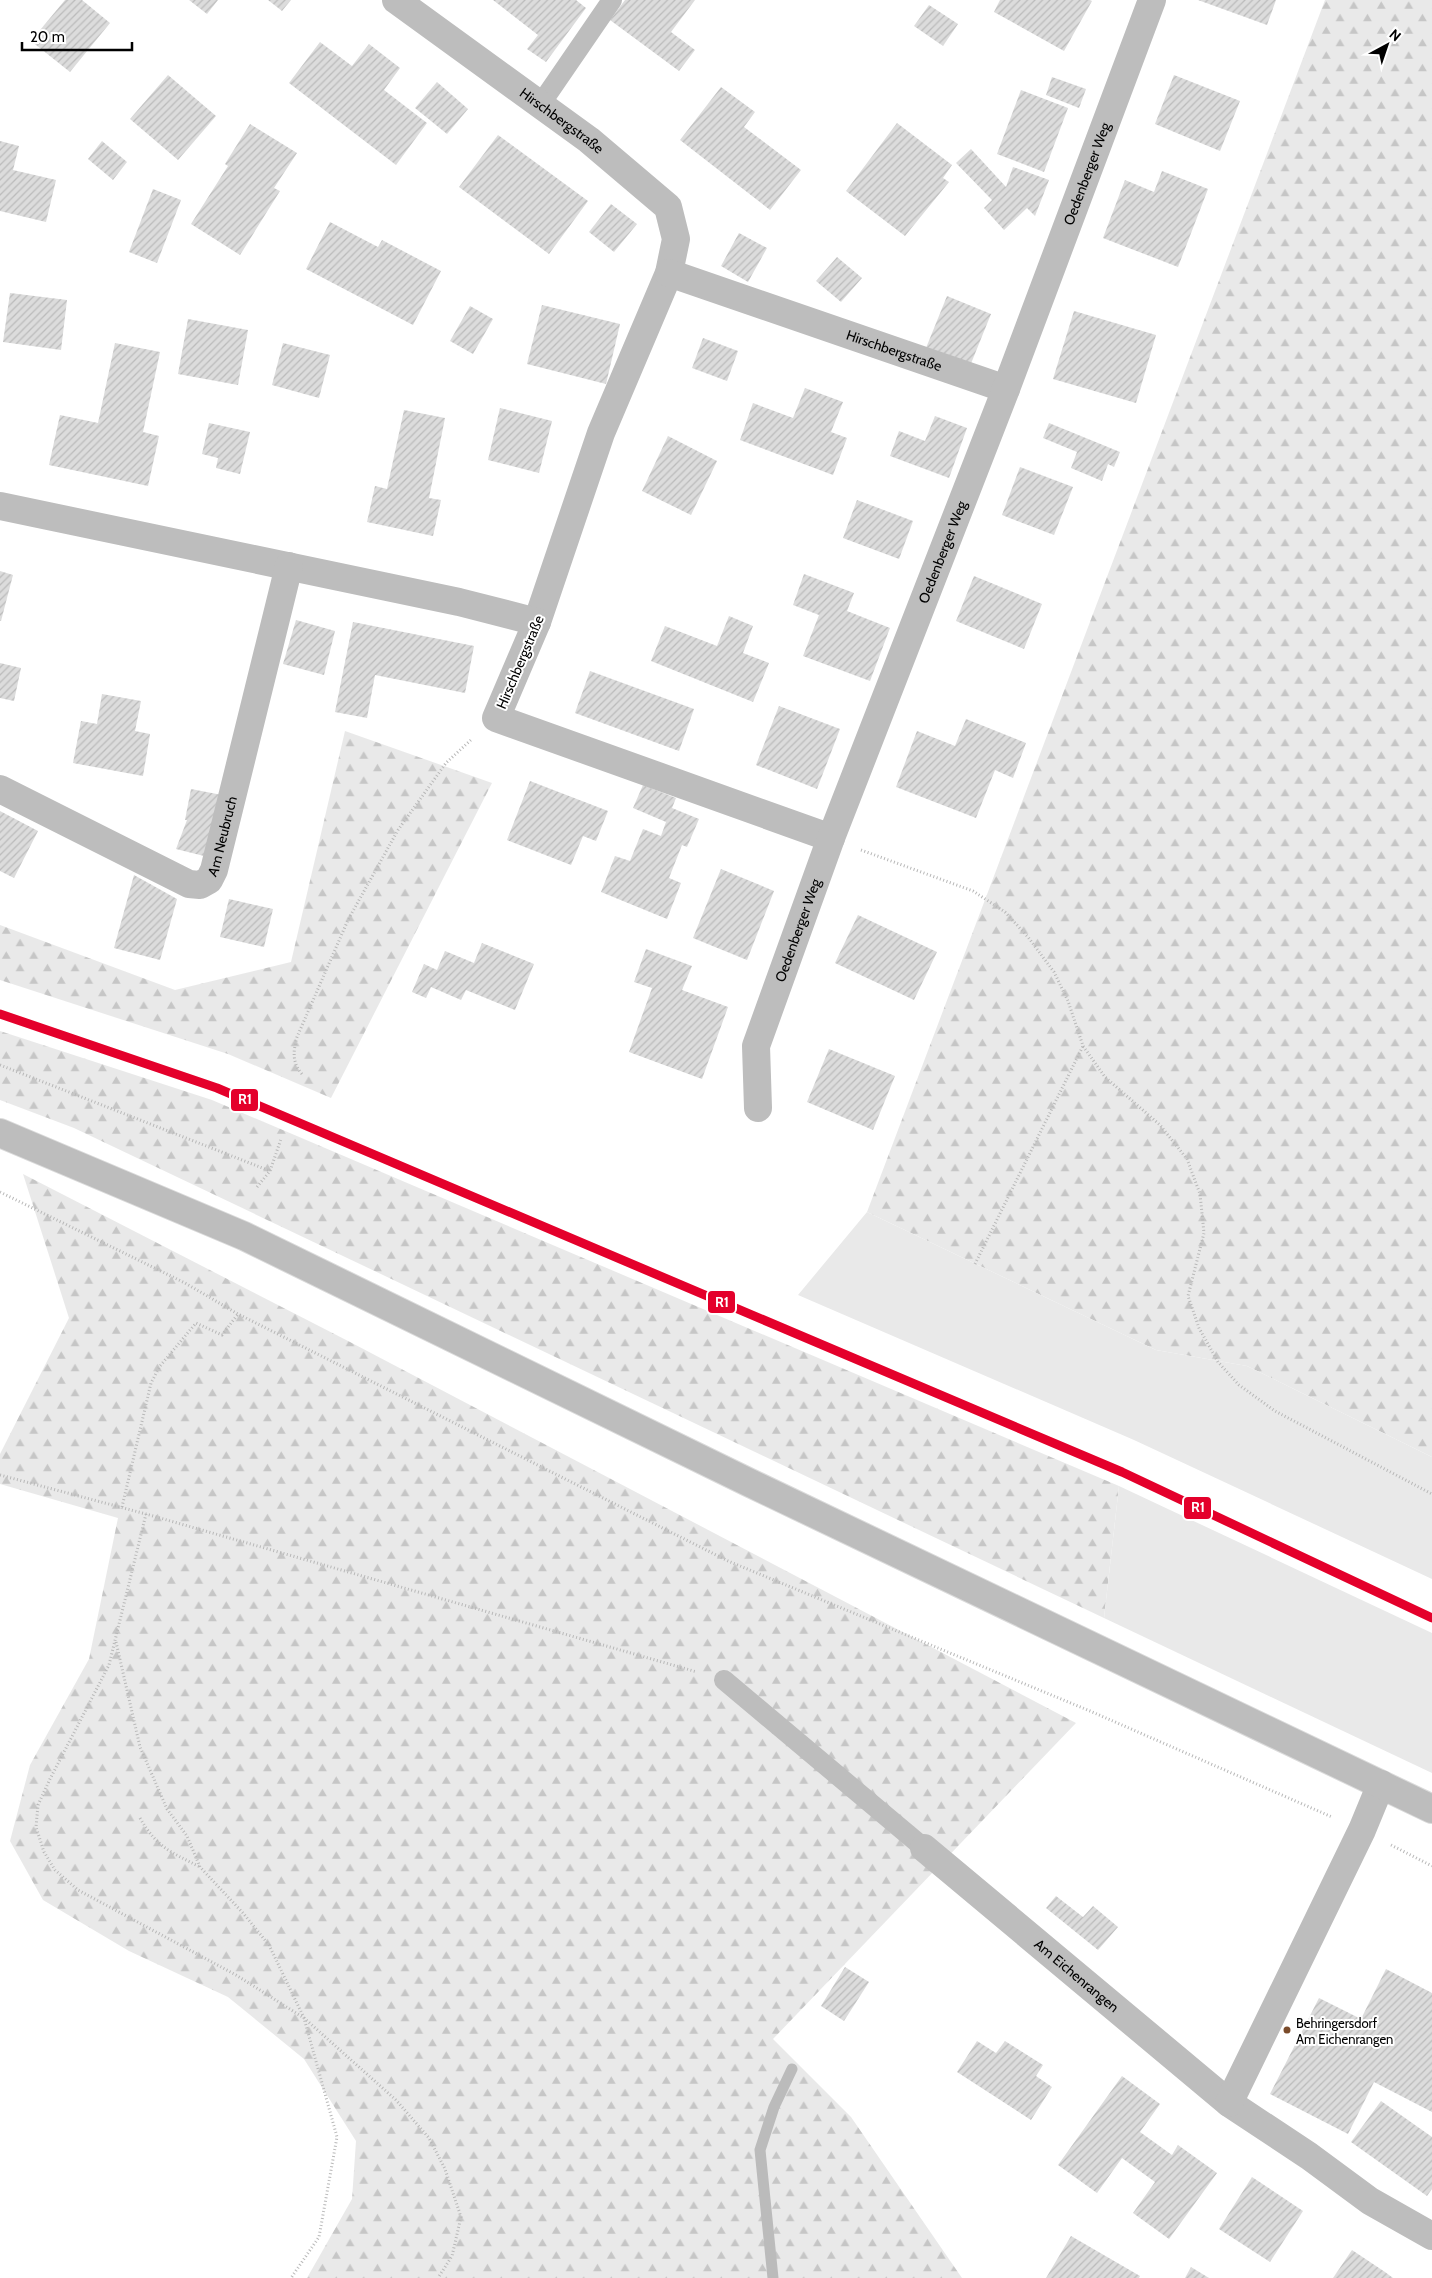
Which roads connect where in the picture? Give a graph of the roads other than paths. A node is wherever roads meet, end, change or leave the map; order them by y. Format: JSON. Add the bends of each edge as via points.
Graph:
{"nodes":[{"id":1,"x":396,"y":0,"type":"edge"},
{"id":2,"x":612,"y":0,"type":"edge"},
{"id":3,"x":1152,"y":0,"type":"edge"},
{"id":4,"x":540,"y":105,"type":"junction"},
{"id":5,"x":669,"y":272,"type":"junction"},
{"id":6,"x":1006,"y":388,"type":"junction"},
{"id":7,"x":0,"y":506,"type":"edge"},
{"id":8,"x":289,"y":566,"type":"junction"},
{"id":9,"x":538,"y":622,"type":"junction"},
{"id":10,"x":0,"y":789,"type":"edge"},
{"id":11,"x":831,"y":838,"type":"junction"},
{"id":12,"x":758,"y":1108,"type":"dead end"},
{"id":13,"x":0,"y":1133,"type":"edge"},
{"id":14,"x":724,"y":1680,"type":"road end"},
{"id":15,"x":1381,"y":1784,"type":"junction"},
{"id":16,"x":1432,"y":1809,"type":"edge"},
{"id":17,"x":924,"y":1848,"type":"joint"},
{"id":18,"x":1229,"y":2103,"type":"junction"},
{"id":19,"x":1432,"y":2236,"type":"edge"}],
"edges":[{"from":1,"to":4,"type":"street","name":"Hirschbergstraße"},
{"from":2,"to":4,"type":"lane"},
{"from":3,"to":6,"type":"street","name":"Oedenberger Weg"},
{"from":4,"to":5,"type":"street","name":"Hirschbergstraße","via":[[589,140],[668,207],[676,239]]},
{"from":5,"to":6,"type":"street","name":"Hirschbergstraße"},
{"from":5,"to":9,"type":"street","name":"Hirschbergstraße","via":[[601,433]]},
{"from":6,"to":11,"type":"street","name":"Oedenberger Weg"},
{"from":7,"to":8,"type":"street"},
{"from":8,"to":9,"type":"street"},
{"from":8,"to":10,"type":"street","name":"Am Neubruch","via":[[214,870],[208,880],[200,886],[189,884]]},
{"from":9,"to":11,"type":"street","name":"Hirschbergstraße","via":[[496,718]]},
{"from":11,"to":12,"type":"street","name":"Oedenberger Weg","via":[[756,1046]]},
{"from":13,"to":15,"type":"street","via":[[244,1236],[748,1482]]},
{"from":14,"to":17,"type":"lane"},
{"from":15,"to":16,"type":"street"},
{"from":15,"to":18,"type":"street","via":[[1362,1830]]},
{"from":17,"to":18,"type":"street","name":"Am Eichenrangen"},
{"from":18,"to":19,"type":"street","name":"Am Eichenrangen","via":[[1310,2156],[1370,2201]]}]}
